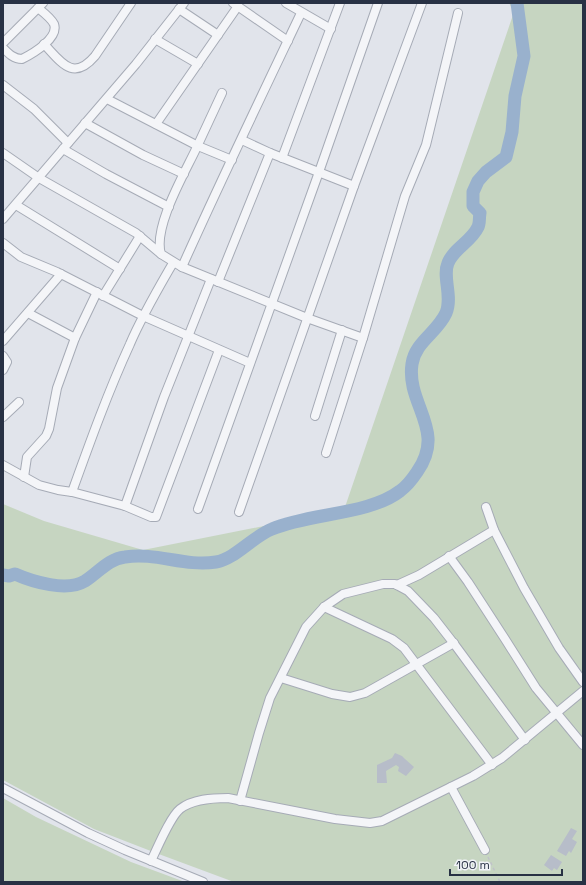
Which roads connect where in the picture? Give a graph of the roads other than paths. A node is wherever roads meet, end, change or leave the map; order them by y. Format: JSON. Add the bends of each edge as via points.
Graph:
{"nodes":[{"id":1,"x":131,"y":3,"type":"edge"},
{"id":2,"x":286,"y":3,"type":"edge"},
{"id":3,"x":340,"y":3,"type":"edge"},
{"id":4,"x":378,"y":3,"type":"edge"},
{"id":5,"x":422,"y":3,"type":"edge"},
{"id":6,"x":235,"y":5,"type":"edge"},
{"id":7,"x":40,"y":6,"type":"edge"},
{"id":8,"x":181,"y":6,"type":"edge"},
{"id":9,"x":301,"y":13,"type":"junction"},
{"id":10,"x":458,"y":13,"type":"dead end"},
{"id":11,"x":330,"y":29,"type":"junction"},
{"id":12,"x":218,"y":35,"type":"junction"},
{"id":13,"x":155,"y":40,"type":"junction"},
{"id":14,"x":288,"y":41,"type":"junction"},
{"id":15,"x":3,"y":43,"type":"edge"},
{"id":16,"x":44,"y":44,"type":"junction"},
{"id":17,"x":3,"y":48,"type":"edge"},
{"id":18,"x":198,"y":64,"type":"junction"},
{"id":19,"x":3,"y":85,"type":"edge"},
{"id":20,"x":222,"y":93,"type":"dead end"},
{"id":21,"x":107,"y":99,"type":"junction"},
{"id":22,"x":85,"y":123,"type":"junction"},
{"id":23,"x":156,"y":124,"type":"junction"},
{"id":24,"x":242,"y":140,"type":"junction"},
{"id":25,"x":65,"y":146,"type":"junction"},
{"id":26,"x":198,"y":146,"type":"junction"},
{"id":27,"x":270,"y":153,"type":"junction"},
{"id":28,"x":4,"y":157,"type":"edge"},
{"id":29,"x":282,"y":158,"type":"junction"},
{"id":30,"x":232,"y":160,"type":"junction"},
{"id":31,"x":319,"y":172,"type":"junction"},
{"id":32,"x":184,"y":174,"type":"junction"},
{"id":33,"x":39,"y":178,"type":"junction"},
{"id":34,"x":354,"y":186,"type":"junction"},
{"id":35,"x":16,"y":205,"type":"junction"},
{"id":36,"x":169,"y":207,"type":"junction"},
{"id":37,"x":3,"y":219,"type":"edge"},
{"id":38,"x":140,"y":236,"type":"junction"},
{"id":39,"x":3,"y":243,"type":"edge"},
{"id":40,"x":161,"y":254,"type":"junction"},
{"id":41,"x":173,"y":263,"type":"junction"},
{"id":42,"x":182,"y":267,"type":"junction"},
{"id":43,"x":120,"y":269,"type":"junction"},
{"id":44,"x":61,"y":274,"type":"junction"},
{"id":45,"x":214,"y":280,"type":"junction"},
{"id":46,"x":100,"y":294,"type":"junction"},
{"id":47,"x":271,"y":304,"type":"junction"},
{"id":48,"x":28,"y":313,"type":"junction"},
{"id":49,"x":143,"y":316,"type":"junction"},
{"id":50,"x":307,"y":318,"type":"junction"},
{"id":51,"x":342,"y":330,"type":"junction"},
{"id":52,"x":188,"y":336,"type":"junction"},
{"id":53,"x":75,"y":338,"type":"junction"},
{"id":54,"x":363,"y":338,"type":"junction"},
{"id":55,"x":3,"y":341,"type":"edge"},
{"id":56,"x":219,"y":350,"type":"junction"},
{"id":57,"x":3,"y":356,"type":"edge"},
{"id":58,"x":250,"y":363,"type":"junction"},
{"id":59,"x":3,"y":370,"type":"edge"},
{"id":60,"x":19,"y":402,"type":"dead end"},
{"id":61,"x":315,"y":416,"type":"dead end"},
{"id":62,"x":3,"y":417,"type":"edge"},
{"id":63,"x":326,"y":454,"type":"dead end"},
{"id":64,"x":3,"y":465,"type":"edge"},
{"id":65,"x":24,"y":477,"type":"junction"},
{"id":66,"x":72,"y":492,"type":"junction"},
{"id":67,"x":125,"y":506,"type":"junction"},
{"id":68,"x":486,"y":507,"type":"dead end"},
{"id":69,"x":198,"y":509,"type":"dead end"},
{"id":70,"x":239,"y":512,"type":"dead end"},
{"id":71,"x":494,"y":530,"type":"junction"},
{"id":72,"x":449,"y":556,"type":"junction"},
{"id":73,"x":398,"y":585,"type":"junction"},
{"id":74,"x":324,"y":607,"type":"junction"},
{"id":75,"x":454,"y":643,"type":"junction"},
{"id":76,"x":417,"y":664,"type":"junction"},
{"id":77,"x":280,"y":678,"type":"junction"},
{"id":78,"x":583,"y":682,"type":"edge"},
{"id":79,"x":583,"y":691,"type":"edge"},
{"id":80,"x":556,"y":714,"type":"junction"},
{"id":81,"x":525,"y":740,"type":"junction"},
{"id":82,"x":583,"y":745,"type":"edge"},
{"id":83,"x":492,"y":765,"type":"junction"},
{"id":84,"x":451,"y":787,"type":"junction"},
{"id":85,"x":3,"y":788,"type":"edge"},
{"id":86,"x":240,"y":801,"type":"junction"},
{"id":87,"x":485,"y":850,"type":"road end"},
{"id":88,"x":151,"y":861,"type":"junction"},
{"id":89,"x":203,"y":882,"type":"edge"}],
"edges":[{"from":1,"to":16,"type":"street","via":[[95,56],[83,66],[66,67]]},
{"from":2,"to":9,"type":"street"},
{"from":3,"to":11,"type":"street"},
{"from":4,"to":31,"type":"street"},
{"from":5,"to":34,"type":"street"},
{"from":6,"to":12,"type":"street"},
{"from":6,"to":14,"type":"street"},
{"from":7,"to":15,"type":"street"},
{"from":7,"to":16,"type":"street","via":[[54,26],[53,37]]},
{"from":8,"to":12,"type":"street"},
{"from":8,"to":13,"type":"street"},
{"from":9,"to":11,"type":"street"},
{"from":9,"to":14,"type":"street"},
{"from":10,"to":54,"type":"street","via":[[426,145],[405,196]]},
{"from":11,"to":29,"type":"street"},
{"from":12,"to":18,"type":"street"},
{"from":13,"to":18,"type":"street"},
{"from":13,"to":21,"type":"street"},
{"from":14,"to":24,"type":"street"},
{"from":16,"to":17,"type":"street","via":[[22,59],[13,57]]},
{"from":18,"to":23,"type":"street"},
{"from":19,"to":25,"type":"street","via":[[34,109]]},
{"from":20,"to":26,"type":"street"},
{"from":21,"to":22,"type":"street"},
{"from":21,"to":23,"type":"street"},
{"from":22,"to":25,"type":"street"},
{"from":22,"to":32,"type":"street"},
{"from":23,"to":26,"type":"street"},
{"from":24,"to":27,"type":"street"},
{"from":24,"to":30,"type":"street"},
{"from":25,"to":33,"type":"street"},
{"from":25,"to":36,"type":"street","via":[[106,174]]},
{"from":26,"to":30,"type":"street"},
{"from":26,"to":32,"type":"street"},
{"from":27,"to":29,"type":"street"},
{"from":27,"to":45,"type":"street"},
{"from":28,"to":33,"type":"street"},
{"from":29,"to":31,"type":"street"},
{"from":30,"to":42,"type":"street"},
{"from":31,"to":34,"type":"street"},
{"from":31,"to":47,"type":"street"},
{"from":32,"to":36,"type":"street"},
{"from":33,"to":35,"type":"street"},
{"from":33,"to":38,"type":"street"},
{"from":34,"to":50,"type":"street"},
{"from":35,"to":37,"type":"street"},
{"from":35,"to":43,"type":"street"},
{"from":36,"to":40,"type":"street","via":[[161,235]]},
{"from":38,"to":40,"type":"street"},
{"from":38,"to":43,"type":"street"},
{"from":39,"to":44,"type":"street","via":[[21,257]]},
{"from":40,"to":41,"type":"street"},
{"from":41,"to":42,"type":"street"},
{"from":41,"to":49,"type":"street"},
{"from":42,"to":45,"type":"street"},
{"from":43,"to":46,"type":"street"},
{"from":44,"to":46,"type":"street"},
{"from":44,"to":48,"type":"street"},
{"from":45,"to":47,"type":"street"},
{"from":45,"to":52,"type":"street"},
{"from":46,"to":49,"type":"street"},
{"from":46,"to":53,"type":"street"},
{"from":47,"to":50,"type":"street"},
{"from":47,"to":58,"type":"street"},
{"from":48,"to":53,"type":"street"},
{"from":48,"to":55,"type":"street"},
{"from":49,"to":52,"type":"street"},
{"from":49,"to":66,"type":"street","via":[[104,404]]},
{"from":50,"to":51,"type":"street"},
{"from":50,"to":70,"type":"street"},
{"from":51,"to":54,"type":"street"},
{"from":51,"to":61,"type":"street"},
{"from":52,"to":56,"type":"street"},
{"from":52,"to":67,"type":"street"},
{"from":53,"to":65,"type":"street","via":[[56,388],[49,429],[27,457]]},
{"from":54,"to":63,"type":"street"},
{"from":56,"to":58,"type":"street"},
{"from":56,"to":67,"type":"street","via":[[158,514],[151,517]]},
{"from":57,"to":59,"type":"street","via":[[7,365]]},
{"from":58,"to":69,"type":"street"},
{"from":60,"to":62,"type":"street"},
{"from":64,"to":65,"type":"street"},
{"from":65,"to":66,"type":"street","via":[[50,488]]},
{"from":66,"to":67,"type":"street"},
{"from":68,"to":71,"type":"street"},
{"from":71,"to":72,"type":"street"},
{"from":71,"to":78,"type":"street","via":[[559,648]]},
{"from":72,"to":73,"type":"street"},
{"from":72,"to":80,"type":"street"},
{"from":73,"to":74,"type":"street","via":[[383,584],[343,594]]},
{"from":73,"to":75,"type":"street","via":[[408,591]]},
{"from":74,"to":76,"type":"street","via":[[392,639],[404,648]]},
{"from":74,"to":77,"type":"street","via":[[306,627]]},
{"from":75,"to":76,"type":"street"},
{"from":75,"to":81,"type":"street"},
{"from":76,"to":77,"type":"street","via":[[365,693],[350,697]]},
{"from":76,"to":83,"type":"street"},
{"from":77,"to":86,"type":"street","via":[[265,712]]},
{"from":79,"to":80,"type":"street"},
{"from":80,"to":81,"type":"street"},
{"from":80,"to":82,"type":"street"},
{"from":81,"to":83,"type":"street"},
{"from":83,"to":84,"type":"street"},
{"from":84,"to":86,"type":"street","via":[[382,820],[370,823],[335,820]]},
{"from":84,"to":87,"type":"street"},
{"from":85,"to":88,"type":"street","via":[[63,821]]},
{"from":86,"to":88,"type":"street","via":[[212,798],[179,810]]},
{"from":88,"to":89,"type":"street"}]}
